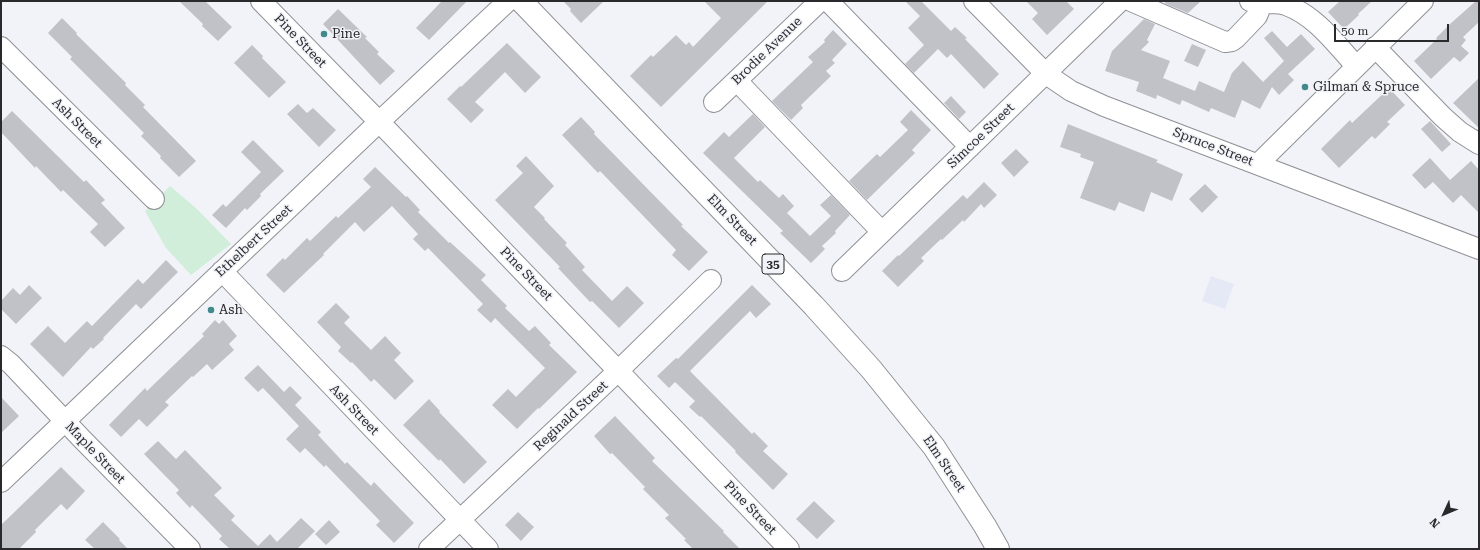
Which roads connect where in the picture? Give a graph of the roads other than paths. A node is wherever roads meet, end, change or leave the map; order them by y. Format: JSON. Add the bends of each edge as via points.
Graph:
{"nodes":[{"id":1,"x":261,"y":1,"type":"edge"},
{"id":2,"x":508,"y":1,"type":"edge"},
{"id":3,"x":521,"y":1,"type":"edge"},
{"id":4,"x":820,"y":1,"type":"edge"},
{"id":5,"x":828,"y":1,"type":"edge"},
{"id":6,"x":974,"y":1,"type":"edge"},
{"id":7,"x":1423,"y":1,"type":"edge"},
{"id":8,"x":1122,"y":2,"type":"edge"},
{"id":9,"x":1268,"y":2,"type":"edge"},
{"id":10,"x":1,"y":47,"type":"edge"},
{"id":11,"x":1375,"y":47,"type":"junction"},
{"id":12,"x":1356,"y":66,"type":"junction"},
{"id":13,"x":1046,"y":74,"type":"junction"},
{"id":14,"x":737,"y":81,"type":"junction"},
{"id":15,"x":714,"y":102,"type":"dead end"},
{"id":16,"x":379,"y":122,"type":"junction"},
{"id":17,"x":1479,"y":144,"type":"edge"},
{"id":18,"x":970,"y":147,"type":"junction"},
{"id":19,"x":1258,"y":164,"type":"junction"},
{"id":20,"x":154,"y":199,"type":"dead end"},
{"id":21,"x":882,"y":232,"type":"junction"},
{"id":22,"x":1479,"y":249,"type":"edge"},
{"id":23,"x":222,"y":271,"type":"junction"},
{"id":24,"x":842,"y":271,"type":"dead end"},
{"id":25,"x":711,"y":280,"type":"dead end"},
{"id":26,"x":1,"y":356,"type":"edge"},
{"id":27,"x":618,"y":371,"type":"junction"},
{"id":28,"x":64,"y":421,"type":"junction"},
{"id":29,"x":1,"y":482,"type":"edge"},
{"id":30,"x":460,"y":521,"type":"junction"},
{"id":31,"x":190,"y":549,"type":"edge"},
{"id":32,"x":429,"y":549,"type":"edge"},
{"id":33,"x":488,"y":549,"type":"edge"},
{"id":34,"x":789,"y":549,"type":"edge"},
{"id":35,"x":998,"y":549,"type":"edge"}],
"edges":[{"from":1,"to":16,"type":"street","name":"Pine Street"},
{"from":2,"to":16,"type":"street","name":"Ethelbert Street"},
{"from":3,"to":35,"type":"main road","name":"Elm Street","number":"35","via":[[814,306],[871,369],[934,447]]},
{"from":4,"to":14,"type":"street","name":"Brodie Avenue"},
{"from":5,"to":18,"type":"street"},
{"from":6,"to":13,"type":"street","name":"Spruce Street"},
{"from":7,"to":11,"type":"street"},
{"from":8,"to":9,"type":"street","via":[[1225,42],[1236,38]]},
{"from":8,"to":13,"type":"street","name":"Simcoe Street"},
{"from":9,"to":12,"type":"street","via":[[1288,5],[1310,17]]},
{"from":10,"to":20,"type":"street","name":"Ash Street"},
{"from":11,"to":12,"type":"street"},
{"from":11,"to":17,"type":"street","via":[[1443,117]]},
{"from":12,"to":19,"type":"street"},
{"from":13,"to":18,"type":"street","name":"Simcoe Street"},
{"from":13,"to":19,"type":"street","name":"Spruce Street","via":[[1071,91],[1104,106]]},
{"from":14,"to":15,"type":"street","name":"Brodie Avenue"},
{"from":14,"to":21,"type":"street"},
{"from":16,"to":23,"type":"street","name":"Ethelbert Street"},
{"from":16,"to":27,"type":"street","name":"Pine Street"},
{"from":18,"to":21,"type":"street","name":"Simcoe Street"},
{"from":19,"to":22,"type":"street","name":"Spruce Street"},
{"from":21,"to":24,"type":"street","name":"Simcoe Street"},
{"from":23,"to":28,"type":"street","name":"Ethelbert Street"},
{"from":23,"to":30,"type":"street","name":"Ash Street"},
{"from":25,"to":27,"type":"street","name":"Reginald Street"},
{"from":26,"to":28,"type":"street","name":"Maple Street"},
{"from":27,"to":30,"type":"street","name":"Reginald Street"},
{"from":27,"to":34,"type":"street","name":"Pine Street"},
{"from":28,"to":29,"type":"street","name":"Ethelbert Street"},
{"from":28,"to":31,"type":"street","name":"Maple Street"},
{"from":30,"to":32,"type":"street","name":"Reginald Street"},
{"from":30,"to":33,"type":"street","name":"Ash Street"}]}
